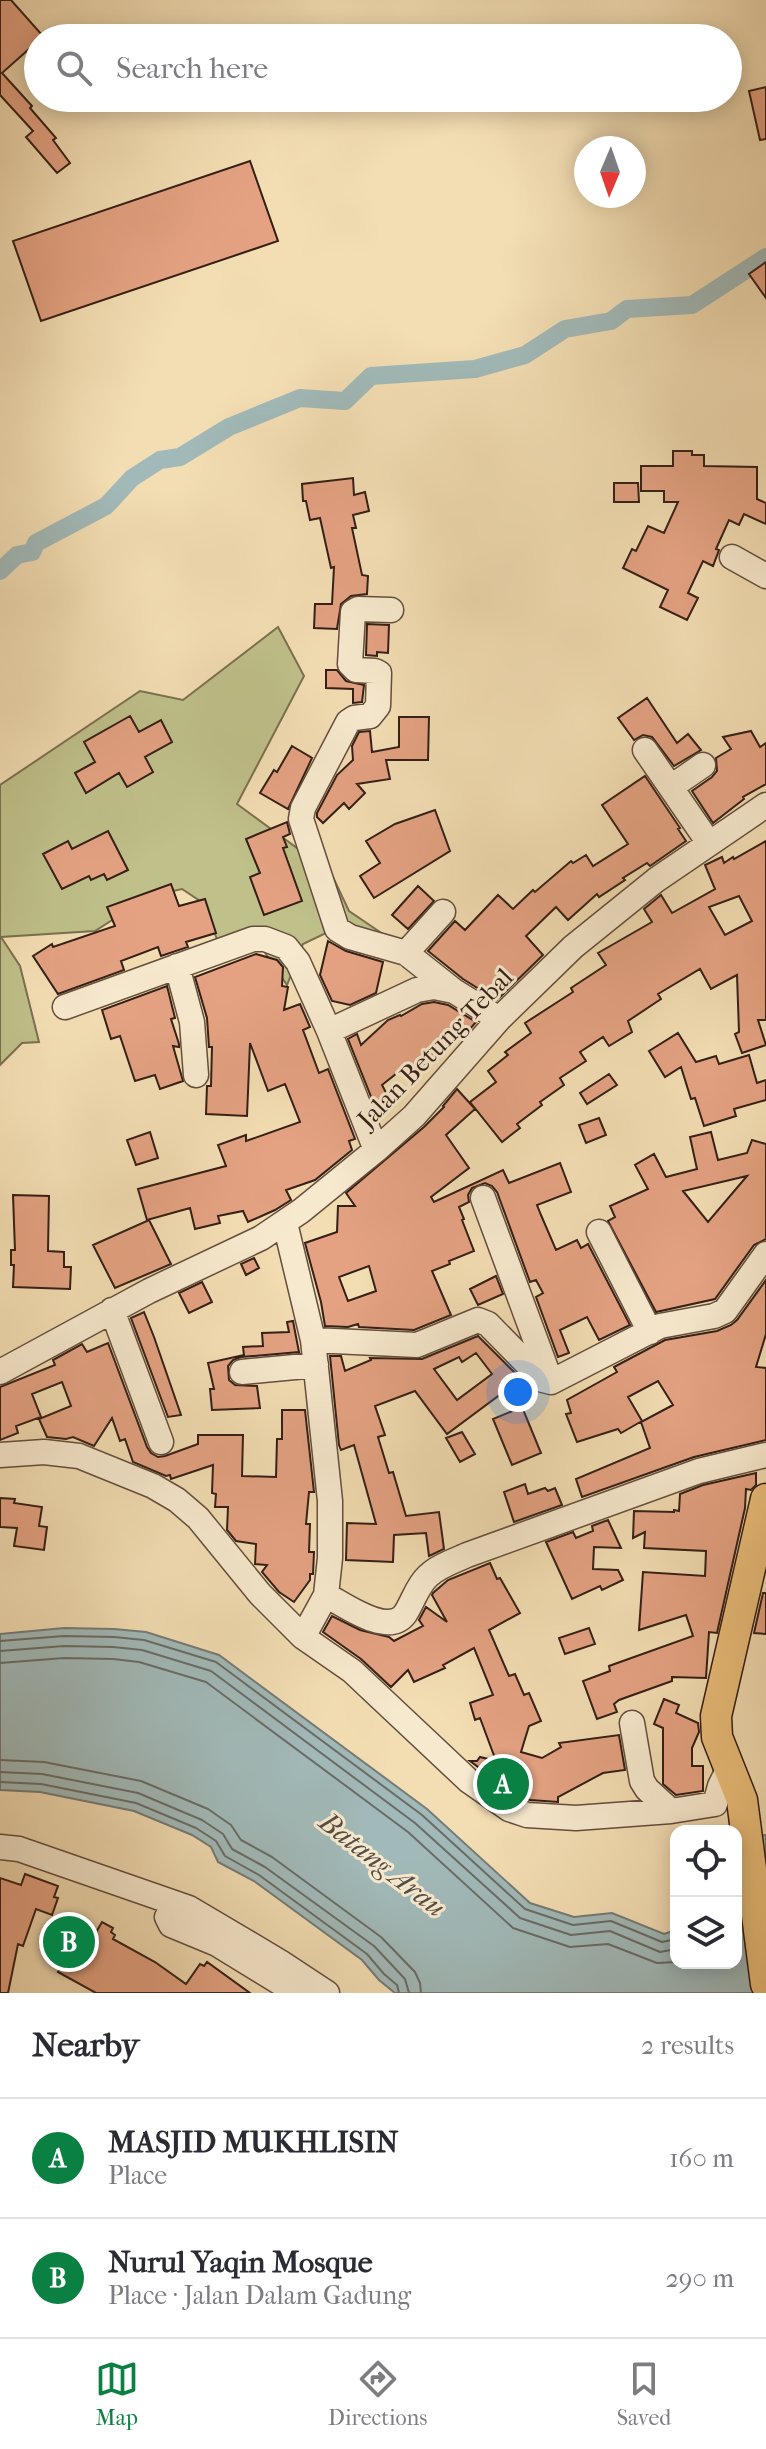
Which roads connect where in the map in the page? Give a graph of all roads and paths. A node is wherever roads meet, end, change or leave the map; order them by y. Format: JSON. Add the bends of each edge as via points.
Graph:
{"nodes":[{"id":1,"x":732,"y":557,"type":"dead end"},
{"id":2,"x":766,"y":576,"type":"edge"},
{"id":3,"x":391,"y":610,"type":"dead end"},
{"id":4,"x":645,"y":750,"type":"dead end"},
{"id":5,"x":703,"y":765,"type":"dead end"},
{"id":6,"x":671,"y":787,"type":"junction"},
{"id":7,"x":766,"y":805,"type":"edge"},
{"id":8,"x":709,"y":843,"type":"junction"},
{"id":9,"x":443,"y":912,"type":"dead end"},
{"id":10,"x":406,"y":953,"type":"junction"},
{"id":11,"x":177,"y":966,"type":"junction"},
{"id":12,"x":454,"y":991,"type":"junction"},
{"id":13,"x":65,"y":1007,"type":"dead end"},
{"id":14,"x":499,"y":1019,"type":"junction"},
{"id":15,"x":329,"y":1031,"type":"junction"},
{"id":16,"x":196,"y":1075,"type":"dead end"},
{"id":17,"x":376,"y":1150,"type":"junction"},
{"id":18,"x":483,"y":1198,"type":"dead end"},
{"id":19,"x":285,"y":1223,"type":"junction"},
{"id":20,"x":599,"y":1232,"type":"dead end"},
{"id":21,"x":766,"y":1254,"type":"edge"},
{"id":22,"x":112,"y":1310,"type":"junction"},
{"id":23,"x":650,"y":1332,"type":"junction"},
{"id":24,"x":313,"y":1340,"type":"junction"},
{"id":25,"x":316,"y":1365,"type":"junction"},
{"id":26,"x":0,"y":1372,"type":"edge"},
{"id":27,"x":242,"y":1372,"type":"dead end"},
{"id":28,"x":551,"y":1382,"type":"junction"},
{"id":29,"x":161,"y":1442,"type":"dead end"},
{"id":30,"x":0,"y":1455,"type":"edge"},
{"id":31,"x":766,"y":1455,"type":"edge"},
{"id":32,"x":766,"y":1499,"type":"edge"},
{"id":33,"x":326,"y":1595,"type":"junction"},
{"id":34,"x":303,"y":1637,"type":"junction"},
{"id":35,"x":632,"y":1723,"type":"dead end"},
{"id":36,"x":729,"y":1768,"type":"junction"},
{"id":37,"x":671,"y":1811,"type":"junction"},
{"id":38,"x":0,"y":1847,"type":"edge"},
{"id":39,"x":189,"y":1908,"type":"junction"},
{"id":40,"x":766,"y":1984,"type":"edge"},
{"id":41,"x":297,"y":1993,"type":"edge"},
{"id":42,"x":327,"y":1993,"type":"edge"}],
"edges":[{"from":1,"to":2,"type":"street"},
{"from":3,"to":10,"type":"street","via":[[353,612],[350,664],[379,673],[378,706],[370,716],[348,722],[301,819],[337,929]]},
{"from":4,"to":6,"type":"street"},
{"from":5,"to":6,"type":"street"},
{"from":6,"to":8,"type":"street"},
{"from":7,"to":8,"type":"street","name":"Jalan Betung Tebal"},
{"from":8,"to":14,"type":"street","name":"Jalan Betung Tebal","via":[[619,908]]},
{"from":9,"to":10,"type":"street"},
{"from":10,"to":12,"type":"street"},
{"from":11,"to":13,"type":"street"},
{"from":11,"to":15,"type":"street","via":[[253,939],[276,942],[298,962]]},
{"from":11,"to":16,"type":"street","via":[[192,1022]]},
{"from":12,"to":14,"type":"street"},
{"from":12,"to":15,"type":"street","via":[[417,990]]},
{"from":14,"to":17,"type":"street","name":"Jalan Betung Tebal","via":[[430,1099]]},
{"from":15,"to":17,"type":"street"},
{"from":17,"to":19,"type":"street","name":"Jalan Betung Tebal"},
{"from":18,"to":28,"type":"street"},
{"from":19,"to":22,"type":"street","name":"Jalan Betung Tebal"},
{"from":19,"to":24,"type":"street"},
{"from":20,"to":23,"type":"street"},
{"from":21,"to":23,"type":"street","via":[[725,1311]]},
{"from":22,"to":26,"type":"street","name":"Jalan Betung Tebal"},
{"from":22,"to":29,"type":"street"},
{"from":23,"to":28,"type":"street"},
{"from":24,"to":25,"type":"street"},
{"from":24,"to":28,"type":"street","via":[[417,1345],[478,1320]]},
{"from":25,"to":27,"type":"street"},
{"from":25,"to":33,"type":"street","via":[[330,1501]]},
{"from":30,"to":34,"type":"street","via":[[79,1456],[165,1493],[198,1518]]},
{"from":31,"to":33,"type":"street","via":[[686,1476],[438,1568],[396,1622],[377,1621]]},
{"from":32,"to":36,"type":"main road","via":[[716,1716],[717,1737]]},
{"from":33,"to":34,"type":"street"},
{"from":34,"to":37,"type":"street","via":[[352,1671],[475,1786],[509,1809],[566,1818]]},
{"from":35,"to":37,"type":"street","via":[[642,1781]]},
{"from":36,"to":37,"type":"street","via":[[715,1804]]},
{"from":36,"to":40,"type":"main road","via":[[742,1800]]},
{"from":38,"to":39,"type":"street"},
{"from":39,"to":41,"type":"street","via":[[172,1910],[168,1922],[217,1944]]},
{"from":39,"to":42,"type":"street"}]}
